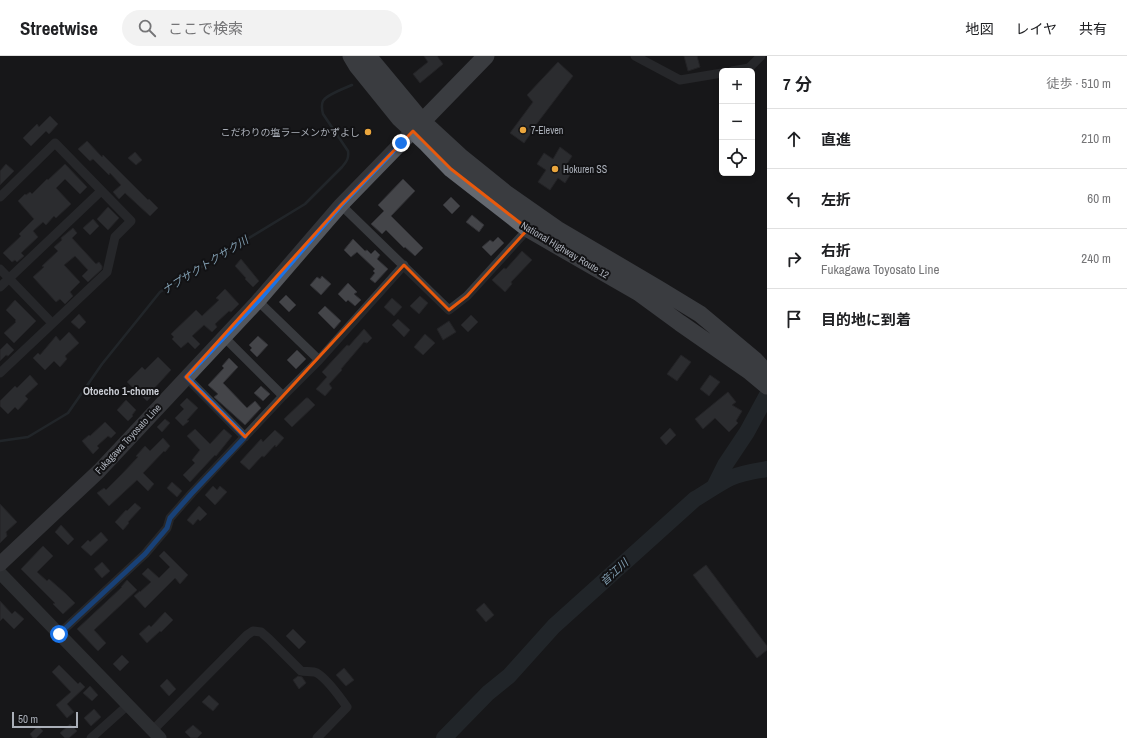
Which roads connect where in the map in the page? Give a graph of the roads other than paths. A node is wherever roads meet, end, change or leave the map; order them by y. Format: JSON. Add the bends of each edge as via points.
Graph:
{"nodes":[{"id":1,"x":351,"y":56,"type":"edge"},
{"id":2,"x":368,"y":56,"type":"edge"},
{"id":3,"x":486,"y":56,"type":"edge"},
{"id":4,"x":636,"y":56,"type":"edge"},
{"id":5,"x":761,"y":56,"type":"edge"},
{"id":6,"x":749,"y":68,"type":"edge"},
{"id":7,"x":719,"y":74,"type":"edge"},
{"id":8,"x":417,"y":126,"type":"junction"},
{"id":9,"x":101,"y":191,"type":"junction"},
{"id":10,"x":0,"y":197,"type":"edge"},
{"id":11,"x":341,"y":205,"type":"junction"},
{"id":12,"x":528,"y":229,"type":"junction"},
{"id":13,"x":404,"y":265,"type":"junction"},
{"id":14,"x":0,"y":269,"type":"edge"},
{"id":15,"x":9,"y":278,"type":"junction"},
{"id":16,"x":0,"y":287,"type":"edge"},
{"id":17,"x":258,"y":301,"type":"junction"},
{"id":18,"x":52,"y":323,"type":"junction"},
{"id":19,"x":224,"y":337,"type":"junction"},
{"id":20,"x":319,"y":360,"type":"junction"},
{"id":21,"x":767,"y":372,"type":"edge"},
{"id":22,"x":0,"y":373,"type":"edge"},
{"id":23,"x":186,"y":377,"type":"junction"},
{"id":24,"x":767,"y":386,"type":"edge"},
{"id":25,"x":283,"y":396,"type":"junction"},
{"id":26,"x":245,"y":437,"type":"junction"},
{"id":27,"x":0,"y":564,"type":"edge"},
{"id":28,"x":0,"y":573,"type":"edge"},
{"id":29,"x":59,"y":634,"type":"junction"},
{"id":30,"x":128,"y":705,"type":"junction"},
{"id":31,"x":156,"y":734,"type":"edge"},
{"id":32,"x":91,"y":738,"type":"edge"},
{"id":33,"x":317,"y":738,"type":"edge"}],
"edges":[{"from":1,"to":8,"type":"highway","name":"National Highway Route 12","via":[[399,118]]},
{"from":2,"to":8,"type":"highway","name":"National Highway Route 12"},
{"from":3,"to":8,"type":"highway"},
{"from":4,"to":7,"type":"street","via":[[680,80]]},
{"from":5,"to":6,"type":"street"},
{"from":8,"to":11,"type":"main road","name":"Fukagawa Toyosato Line"},
{"from":8,"to":12,"type":"highway","name":"National Highway Route 12","via":[[451,169]]},
{"from":8,"to":21,"type":"highway","name":"National Highway Route 12","via":[[557,229],[700,314]]},
{"from":9,"to":10,"type":"street","via":[[55,142]]},
{"from":9,"to":15,"type":"street"},
{"from":9,"to":18,"type":"street","via":[[131,221],[115,237],[107,272]]},
{"from":11,"to":13,"type":"street"},
{"from":11,"to":17,"type":"main road","name":"Fukagawa Toyosato Line"},
{"from":12,"to":13,"type":"street","via":[[467,296],[449,310]]},
{"from":12,"to":24,"type":"highway","name":"National Highway Route 12","via":[[639,293]]},
{"from":13,"to":20,"type":"street"},
{"from":14,"to":15,"type":"street"},
{"from":15,"to":16,"type":"street"},
{"from":15,"to":18,"type":"street"},
{"from":17,"to":19,"type":"main road","name":"Fukagawa Toyosato Line"},
{"from":17,"to":20,"type":"street"},
{"from":18,"to":22,"type":"street"},
{"from":19,"to":23,"type":"main road","name":"Fukagawa Toyosato Line"},
{"from":19,"to":25,"type":"street"},
{"from":20,"to":25,"type":"street"},
{"from":23,"to":26,"type":"street"},
{"from":23,"to":27,"type":"main road","name":"Fukagawa Toyosato Line","via":[[99,471]]},
{"from":25,"to":26,"type":"street"},
{"from":26,"to":29,"type":"street","via":[[170,518],[167,528],[145,554]]},
{"from":28,"to":29,"type":"street"},
{"from":29,"to":30,"type":"street"},
{"from":30,"to":31,"type":"street"},
{"from":30,"to":32,"type":"street"},
{"from":31,"to":33,"type":"street","via":[[252,631],[261,632],[301,672],[316,673],[328,683],[347,707]]}]}
